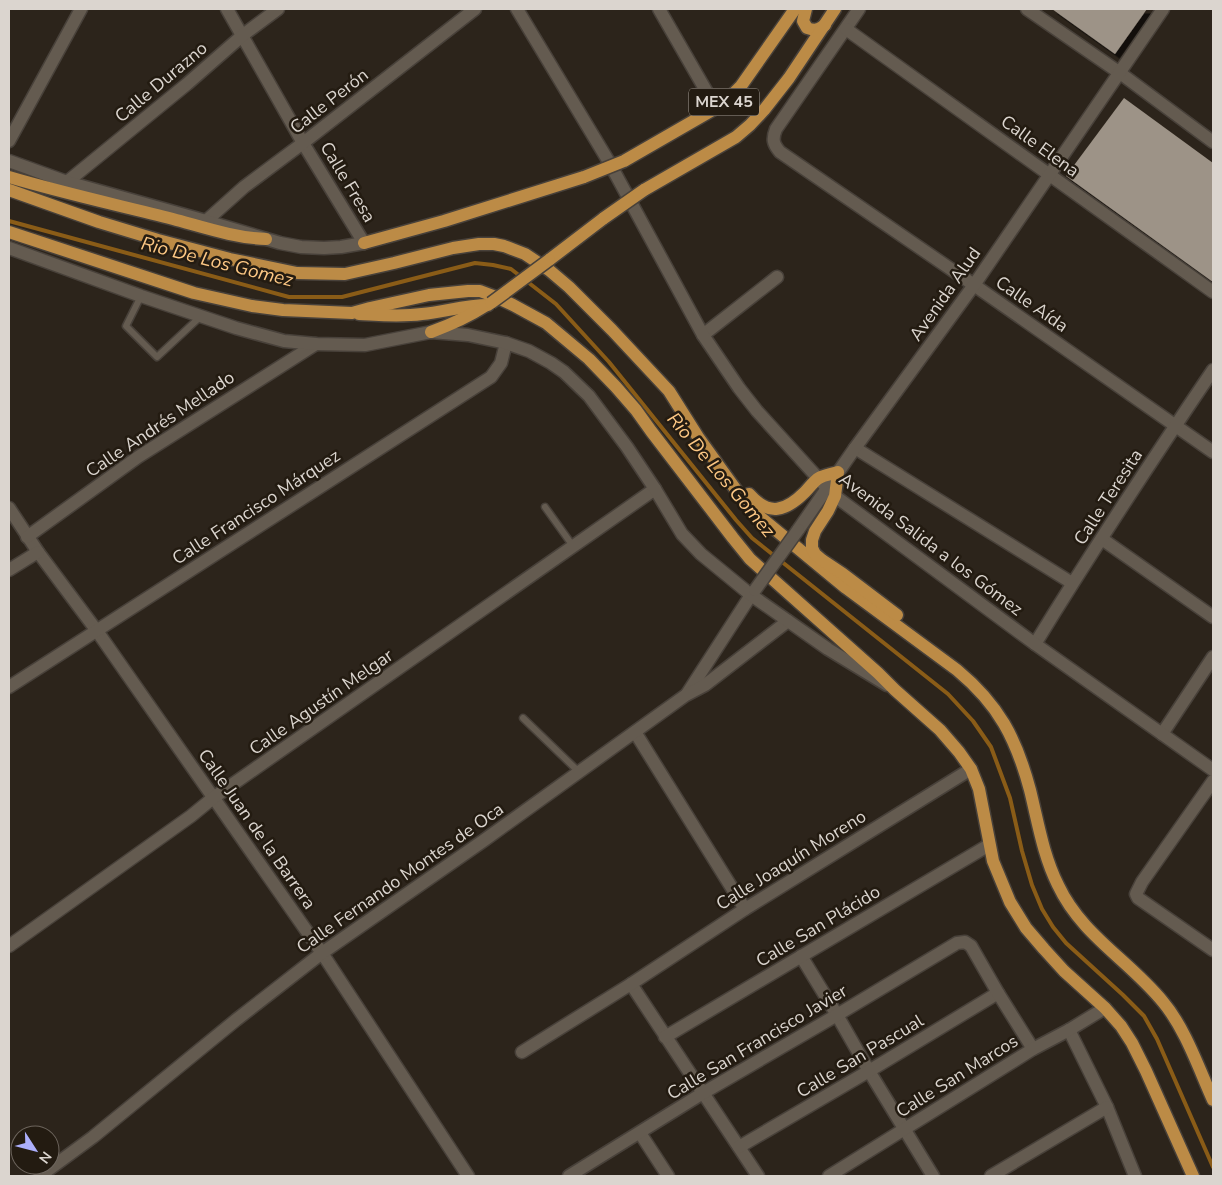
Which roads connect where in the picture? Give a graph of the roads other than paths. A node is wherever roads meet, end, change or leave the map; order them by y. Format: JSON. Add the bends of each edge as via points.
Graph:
{"nodes":[{"id":1,"x":81,"y":9,"type":"edge"},
{"id":2,"x":228,"y":9,"type":"edge"},
{"id":3,"x":278,"y":9,"type":"edge"},
{"id":4,"x":475,"y":9,"type":"edge"},
{"id":5,"x":518,"y":9,"type":"edge"},
{"id":6,"x":659,"y":9,"type":"edge"},
{"id":7,"x":806,"y":9,"type":"edge"},
{"id":8,"x":836,"y":9,"type":"edge"},
{"id":9,"x":859,"y":9,"type":"edge"},
{"id":10,"x":1027,"y":9,"type":"edge"},
{"id":11,"x":1163,"y":9,"type":"edge"},
{"id":12,"x":790,"y":12,"type":"edge"},
{"id":13,"x":825,"y":25,"type":"junction"},
{"id":14,"x":846,"y":29,"type":"junction"},
{"id":15,"x":243,"y":35,"type":"junction"},
{"id":16,"x":1120,"y":73,"type":"junction"},
{"id":17,"x":716,"y":108,"type":"junction"},
{"id":18,"x":9,"y":141,"type":"edge"},
{"id":19,"x":1213,"y":142,"type":"edge"},
{"id":20,"x":303,"y":143,"type":"junction"},
{"id":21,"x":9,"y":161,"type":"edge"},
{"id":22,"x":1049,"y":174,"type":"junction"},
{"id":23,"x":9,"y":177,"type":"edge"},
{"id":24,"x":67,"y":182,"type":"junction"},
{"id":25,"x":11,"y":190,"type":"edge"},
{"id":26,"x":206,"y":221,"type":"junction"},
{"id":27,"x":9,"y":232,"type":"edge"},
{"id":28,"x":266,"y":239,"type":"junction"},
{"id":29,"x":364,"y":243,"type":"junction"},
{"id":30,"x":9,"y":248,"type":"edge"},
{"id":31,"x":777,"y":277,"type":"dead end"},
{"id":32,"x":974,"y":285,"type":"junction"},
{"id":33,"x":1213,"y":292,"type":"edge"},
{"id":34,"x":140,"y":296,"type":"junction"},
{"id":35,"x":489,"y":304,"type":"junction"},
{"id":36,"x":352,"y":313,"type":"junction"},
{"id":37,"x":201,"y":316,"type":"junction"},
{"id":38,"x":431,"y":332,"type":"junction"},
{"id":39,"x":703,"y":335,"type":"junction"},
{"id":40,"x":506,"y":343,"type":"junction"},
{"id":41,"x":316,"y":344,"type":"junction"},
{"id":42,"x":1213,"y":370,"type":"edge"},
{"id":43,"x":669,"y":392,"type":"junction"},
{"id":44,"x":1175,"y":426,"type":"junction"},
{"id":45,"x":855,"y":448,"type":"junction"},
{"id":46,"x":1213,"y":452,"type":"edge"},
{"id":47,"x":838,"y":472,"type":"junction"},
{"id":48,"x":827,"y":488,"type":"junction"},
{"id":49,"x":655,"y":489,"type":"junction"},
{"id":50,"x":545,"y":507,"type":"dead end"},
{"id":51,"x":9,"y":508,"type":"edge"},
{"id":52,"x":27,"y":537,"type":"junction"},
{"id":53,"x":1102,"y":539,"type":"junction"},
{"id":54,"x":573,"y":546,"type":"junction"},
{"id":55,"x":38,"y":552,"type":"junction"},
{"id":56,"x":9,"y":570,"type":"edge"},
{"id":57,"x":1072,"y":583,"type":"junction"},
{"id":58,"x":753,"y":593,"type":"junction"},
{"id":59,"x":1213,"y":617,"type":"edge"},
{"id":60,"x":788,"y":621,"type":"junction"},
{"id":61,"x":97,"y":630,"type":"junction"},
{"id":62,"x":1036,"y":644,"type":"junction"},
{"id":63,"x":924,"y":645,"type":"junction"},
{"id":64,"x":1213,"y":657,"type":"edge"},
{"id":65,"x":9,"y":687,"type":"edge"},
{"id":66,"x":896,"y":690,"type":"junction"},
{"id":67,"x":686,"y":695,"type":"junction"},
{"id":68,"x":523,"y":718,"type":"dead end"},
{"id":69,"x":635,"y":732,"type":"junction"},
{"id":70,"x":1162,"y":734,"type":"junction"},
{"id":71,"x":971,"y":769,"type":"junction"},
{"id":72,"x":1213,"y":770,"type":"edge"},
{"id":73,"x":580,"y":772,"type":"junction"},
{"id":74,"x":1213,"y":781,"type":"edge"},
{"id":75,"x":213,"y":798,"type":"junction"},
{"id":76,"x":989,"y":846,"type":"junction"},
{"id":77,"x":745,"y":908,"type":"junction"},
{"id":78,"x":9,"y":946,"type":"edge"},
{"id":79,"x":1213,"y":950,"type":"edge"},
{"id":80,"x":322,"y":954,"type":"junction"},
{"id":81,"x":801,"y":956,"type":"junction"},
{"id":82,"x":631,"y":984,"type":"junction"},
{"id":83,"x":998,"y":993,"type":"junction"},
{"id":84,"x":1105,"y":1008,"type":"junction"},
{"id":85,"x":838,"y":1015,"type":"junction"},
{"id":86,"x":1069,"y":1030,"type":"junction"},
{"id":87,"x":665,"y":1037,"type":"junction"},
{"id":88,"x":1033,"y":1049,"type":"junction"},
{"id":89,"x":522,"y":1052,"type":"dead end"},
{"id":90,"x":869,"y":1072,"type":"junction"},
{"id":91,"x":703,"y":1093,"type":"junction"},
{"id":92,"x":1213,"y":1100,"type":"edge"},
{"id":93,"x":1107,"y":1107,"type":"junction"},
{"id":94,"x":905,"y":1130,"type":"junction"},
{"id":95,"x":640,"y":1133,"type":"junction"},
{"id":96,"x":739,"y":1147,"type":"junction"},
{"id":97,"x":1130,"y":1174,"type":"edge"},
{"id":98,"x":574,"y":1175,"type":"edge"},
{"id":99,"x":40,"y":1176,"type":"edge"},
{"id":100,"x":468,"y":1176,"type":"edge"},
{"id":101,"x":668,"y":1176,"type":"edge"},
{"id":102,"x":758,"y":1176,"type":"edge"},
{"id":103,"x":829,"y":1176,"type":"edge"},
{"id":104,"x":933,"y":1176,"type":"edge"},
{"id":105,"x":991,"y":1176,"type":"edge"},
{"id":106,"x":1193,"y":1176,"type":"edge"}],
"edges":[{"from":1,"to":18,"type":"street"},
{"from":2,"to":15,"type":"street","name":"Calle Fresa"},
{"from":3,"to":15,"type":"street","name":"Calle Durazno"},
{"from":4,"to":20,"type":"street","name":"Calle Perón"},
{"from":5,"to":39,"type":"street","name":"Avenida Salida a los Gómez","via":[[608,162]]},
{"from":6,"to":17,"type":"street"},
{"from":7,"to":13,"type":"main road","via":[[803,21],[807,28],[814,30]]},
{"from":8,"to":13,"type":"main road","number":"MEX 45"},
{"from":9,"to":14,"type":"street"},
{"from":10,"to":16,"type":"street"},
{"from":11,"to":16,"type":"street","name":"Avenida Alud"},
{"from":12,"to":17,"type":"main road","number":"MEX 45","via":[[741,86]]},
{"from":13,"to":35,"type":"main road","number":"MEX 45","bridge":true,"via":[[764,110],[736,137],[644,190]]},
{"from":14,"to":22,"type":"street","name":"Calle Elena"},
{"from":14,"to":32,"type":"street","name":"Calle Aída","via":[[776,129],[774,146]]},
{"from":15,"to":20,"type":"street","name":"Calle Fresa"},
{"from":15,"to":24,"type":"street","name":"Calle Durazno"},
{"from":16,"to":19,"type":"street"},
{"from":16,"to":22,"type":"street","name":"Avenida Alud"},
{"from":17,"to":29,"type":"main road","number":"MEX 45","bridge":true,"via":[[624,161],[584,177]]},
{"from":20,"to":26,"type":"street","name":"Calle Perón","via":[[244,187]]},
{"from":20,"to":29,"type":"street","name":"Calle Fresa"},
{"from":21,"to":24,"type":"street","number":"MEX 45"},
{"from":22,"to":32,"type":"street","name":"Avenida Alud"},
{"from":22,"to":33,"type":"street","name":"Calle Elena"},
{"from":23,"to":28,"type":"main road","via":[[206,228]]},
{"from":24,"to":26,"type":"street","number":"MEX 45"},
{"from":25,"to":43,"type":"main road","via":[[158,240],[297,272],[345,274],[453,248],[479,244],[504,246],[525,254],[569,287]]},
{"from":26,"to":28,"type":"street","number":"MEX 45"},
{"from":27,"to":36,"type":"main road","via":[[194,293],[283,310]]},
{"from":28,"to":29,"type":"street","number":"MEX 45","via":[[301,247],[324,248]]},
{"from":30,"to":34,"type":"street","number":"MEX 45"},
{"from":31,"to":39,"type":"street"},
{"from":32,"to":44,"type":"street","name":"Calle Aída"},
{"from":32,"to":45,"type":"street","name":"Avenida Alud"},
{"from":34,"to":37,"type":"street","number":"MEX 45"},
{"from":34,"to":37,"type":"lane","via":[[126,326],[158,357]]},
{"from":35,"to":36,"type":"main road","via":[[399,316]]},
{"from":35,"to":38,"type":"main road","number":"MEX 45"},
{"from":36,"to":66,"type":"main road","via":[[429,295],[468,290],[496,297],[546,323],[589,359],[636,410],[750,559]]},
{"from":37,"to":41,"type":"street","number":"MEX 45","via":[[284,340]]},
{"from":38,"to":40,"type":"street"},
{"from":38,"to":41,"type":"street","number":"MEX 45","via":[[365,346]]},
{"from":39,"to":48,"type":"street","name":"Avenida Salida a los Gómez","via":[[757,411]]},
{"from":40,"to":49,"type":"street","via":[[551,363],[576,383],[589,396]]},
{"from":40,"to":61,"type":"street","name":"Calle Francisco Márquez","via":[[501,363],[491,377]]},
{"from":41,"to":52,"type":"street","name":"Calle Andrés Mellado","via":[[138,457]]},
{"from":42,"to":44,"type":"street","name":"Calle Teresita"},
{"from":43,"to":48,"type":"main road","via":[[701,425],[751,496],[761,505],[782,508]]},
{"from":43,"to":63,"type":"main road","via":[[739,494],[760,517],[846,588]]},
{"from":44,"to":46,"type":"street","name":"Calle Aída"},
{"from":44,"to":53,"type":"street","name":"Calle Teresita"},
{"from":45,"to":47,"type":"street","name":"Avenida Alud"},
{"from":45,"to":57,"type":"street"},
{"from":47,"to":48,"type":"main road"},
{"from":47,"to":48,"type":"main road"},
{"from":48,"to":58,"type":"street","bridge":true},
{"from":48,"to":62,"type":"street","name":"Avenida Salida a los Gómez"},
{"from":48,"to":63,"type":"main road","via":[[828,511],[815,531],[813,552],[906,622]]},
{"from":49,"to":54,"type":"street","name":"Calle Agustín Melgar"},
{"from":49,"to":58,"type":"street","via":[[694,548]]},
{"from":50,"to":54,"type":"lane"},
{"from":51,"to":52,"type":"street","name":"Calle Juan de la Barrera"},
{"from":52,"to":55,"type":"street","name":"Calle Juan de la Barrera"},
{"from":53,"to":57,"type":"street","name":"Calle Teresita"},
{"from":53,"to":59,"type":"street"},
{"from":54,"to":75,"type":"street","name":"Calle Agustín Melgar"},
{"from":55,"to":56,"type":"street"},
{"from":55,"to":61,"type":"street","name":"Calle Juan de la Barrera"},
{"from":57,"to":62,"type":"street","name":"Calle Teresita"},
{"from":58,"to":60,"type":"street"},
{"from":58,"to":67,"type":"street"},
{"from":60,"to":66,"type":"street"},
{"from":60,"to":67,"type":"street","name":"Calle Fernando Montes de Oca","via":[[705,685]]},
{"from":61,"to":65,"type":"street","name":"Calle Francisco Márquez"},
{"from":61,"to":75,"type":"street","name":"Calle Juan de la Barrera"},
{"from":62,"to":70,"type":"street","name":"Avenida Salida a los Gómez"},
{"from":63,"to":92,"type":"main road","via":[[972,682],[998,712],[1019,754],[1042,842],[1063,895],[1085,925],[1164,1003],[1183,1034]]},
{"from":64,"to":70,"type":"street"},
{"from":66,"to":71,"type":"main road","via":[[940,730]]},
{"from":67,"to":69,"type":"street","name":"Calle Fernando Montes de Oca"},
{"from":68,"to":73,"type":"lane"},
{"from":69,"to":73,"type":"street","name":"Calle Fernando Montes de Oca"},
{"from":69,"to":77,"type":"street"},
{"from":70,"to":72,"type":"street","name":"Avenida Salida a los Gómez"},
{"from":71,"to":76,"type":"main road","via":[[979,789]]},
{"from":71,"to":77,"type":"street","name":"Calle Joaquín Moreno"},
{"from":73,"to":80,"type":"street","name":"Calle Fernando Montes de Oca"},
{"from":74,"to":79,"type":"street","via":[[1136,894]]},
{"from":75,"to":78,"type":"street","name":"Calle Agustín Melgar"},
{"from":75,"to":80,"type":"street","name":"Calle Juan de la Barrera"},
{"from":76,"to":81,"type":"street","name":"Calle San Plácido"},
{"from":76,"to":84,"type":"main road","via":[[1010,902],[1026,928],[1064,971]]},
{"from":77,"to":82,"type":"street","name":"Calle Joaquín Moreno"},
{"from":80,"to":99,"type":"street","name":"Calle Fernando Montes de Oca"},
{"from":80,"to":100,"type":"street","name":"Calle Juan de la Barrera"},
{"from":81,"to":85,"type":"street"},
{"from":81,"to":87,"type":"street","name":"Calle San Plácido"},
{"from":82,"to":87,"type":"street"},
{"from":82,"to":89,"type":"street","name":"Calle Joaquín Moreno"},
{"from":83,"to":85,"type":"street","name":"Calle San Francisco Javier","via":[[971,946],[965,942],[957,943]]},
{"from":83,"to":88,"type":"street"},
{"from":83,"to":90,"type":"street","name":"Calle San Pascual"},
{"from":84,"to":86,"type":"street","name":"Calle San Marcos"},
{"from":84,"to":106,"type":"main road","via":[[1132,1043]]},
{"from":85,"to":90,"type":"street"},
{"from":85,"to":91,"type":"street","name":"Calle San Francisco Javier"},
{"from":86,"to":88,"type":"street","name":"Calle San Marcos"},
{"from":86,"to":93,"type":"street"},
{"from":87,"to":91,"type":"street"},
{"from":88,"to":94,"type":"street","name":"Calle San Marcos"},
{"from":90,"to":94,"type":"street"},
{"from":90,"to":96,"type":"street","name":"Calle San Pascual"},
{"from":91,"to":95,"type":"street","name":"Calle San Francisco Javier"},
{"from":91,"to":96,"type":"street"},
{"from":93,"to":97,"type":"street"},
{"from":93,"to":105,"type":"street"},
{"from":94,"to":103,"type":"street","name":"Calle San Marcos"},
{"from":94,"to":104,"type":"street"},
{"from":95,"to":98,"type":"street","name":"Calle San Francisco Javier"},
{"from":95,"to":101,"type":"street"},
{"from":96,"to":102,"type":"street"}]}
